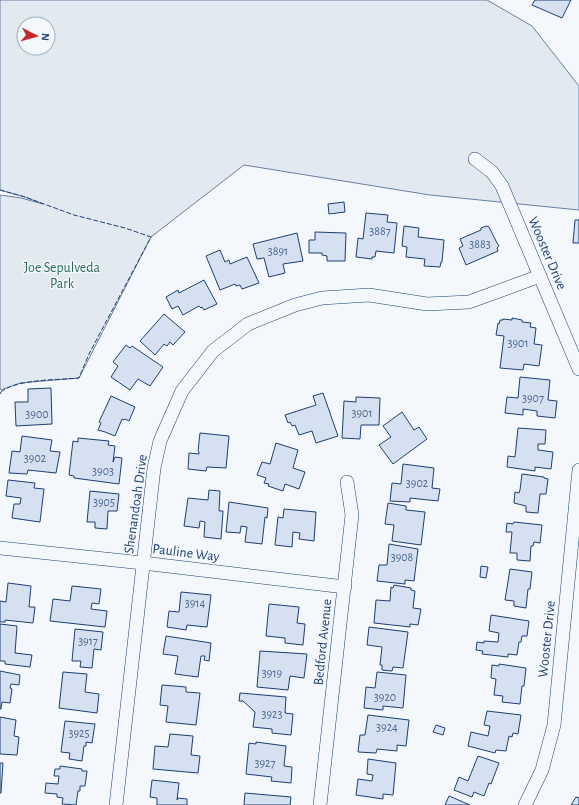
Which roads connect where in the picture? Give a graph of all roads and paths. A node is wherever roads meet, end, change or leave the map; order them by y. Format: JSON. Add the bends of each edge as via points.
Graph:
{"nodes":[{"id":1,"x":475,"y":159,"type":"dead end"},
{"id":2,"x":540,"y":276,"type":"junction"},
{"id":3,"x":579,"y":368,"type":"edge"},
{"id":4,"x":579,"y":470,"type":"edge"},
{"id":5,"x":347,"y":482,"type":"dead end"},
{"id":6,"x":0,"y":548,"type":"edge"},
{"id":7,"x":143,"y":563,"type":"junction"},
{"id":8,"x":344,"y":587,"type":"junction"},
{"id":9,"x":116,"y":805,"type":"edge"},
{"id":10,"x":320,"y":805,"type":"edge"},
{"id":11,"x":525,"y":805,"type":"edge"}],
"edges":[{"from":1,"to":2,"type":"street","name":"Wooster Drive","via":[[492,172],[502,186]]},
{"from":2,"to":3,"type":"street","name":"Wooster Drive"},
{"from":2,"to":7,"type":"street","name":"Shenandoah Drive","via":[[469,302],[427,304],[370,295],[322,298],[295,305],[248,324],[213,351],[182,391],[160,442],[154,468]]},
{"from":4,"to":11,"type":"street","name":"Wooster Drive","via":[[554,725],[542,770]]},
{"from":5,"to":8,"type":"street","name":"Bedford Avenue","via":[[352,515]]},
{"from":6,"to":7,"type":"street","name":"Pauline Way"},
{"from":7,"to":8,"type":"street","name":"Pauline Way"},
{"from":7,"to":9,"type":"street","name":"Shenandoah Drive"},
{"from":8,"to":10,"type":"street","name":"Bedford Avenue"}]}
